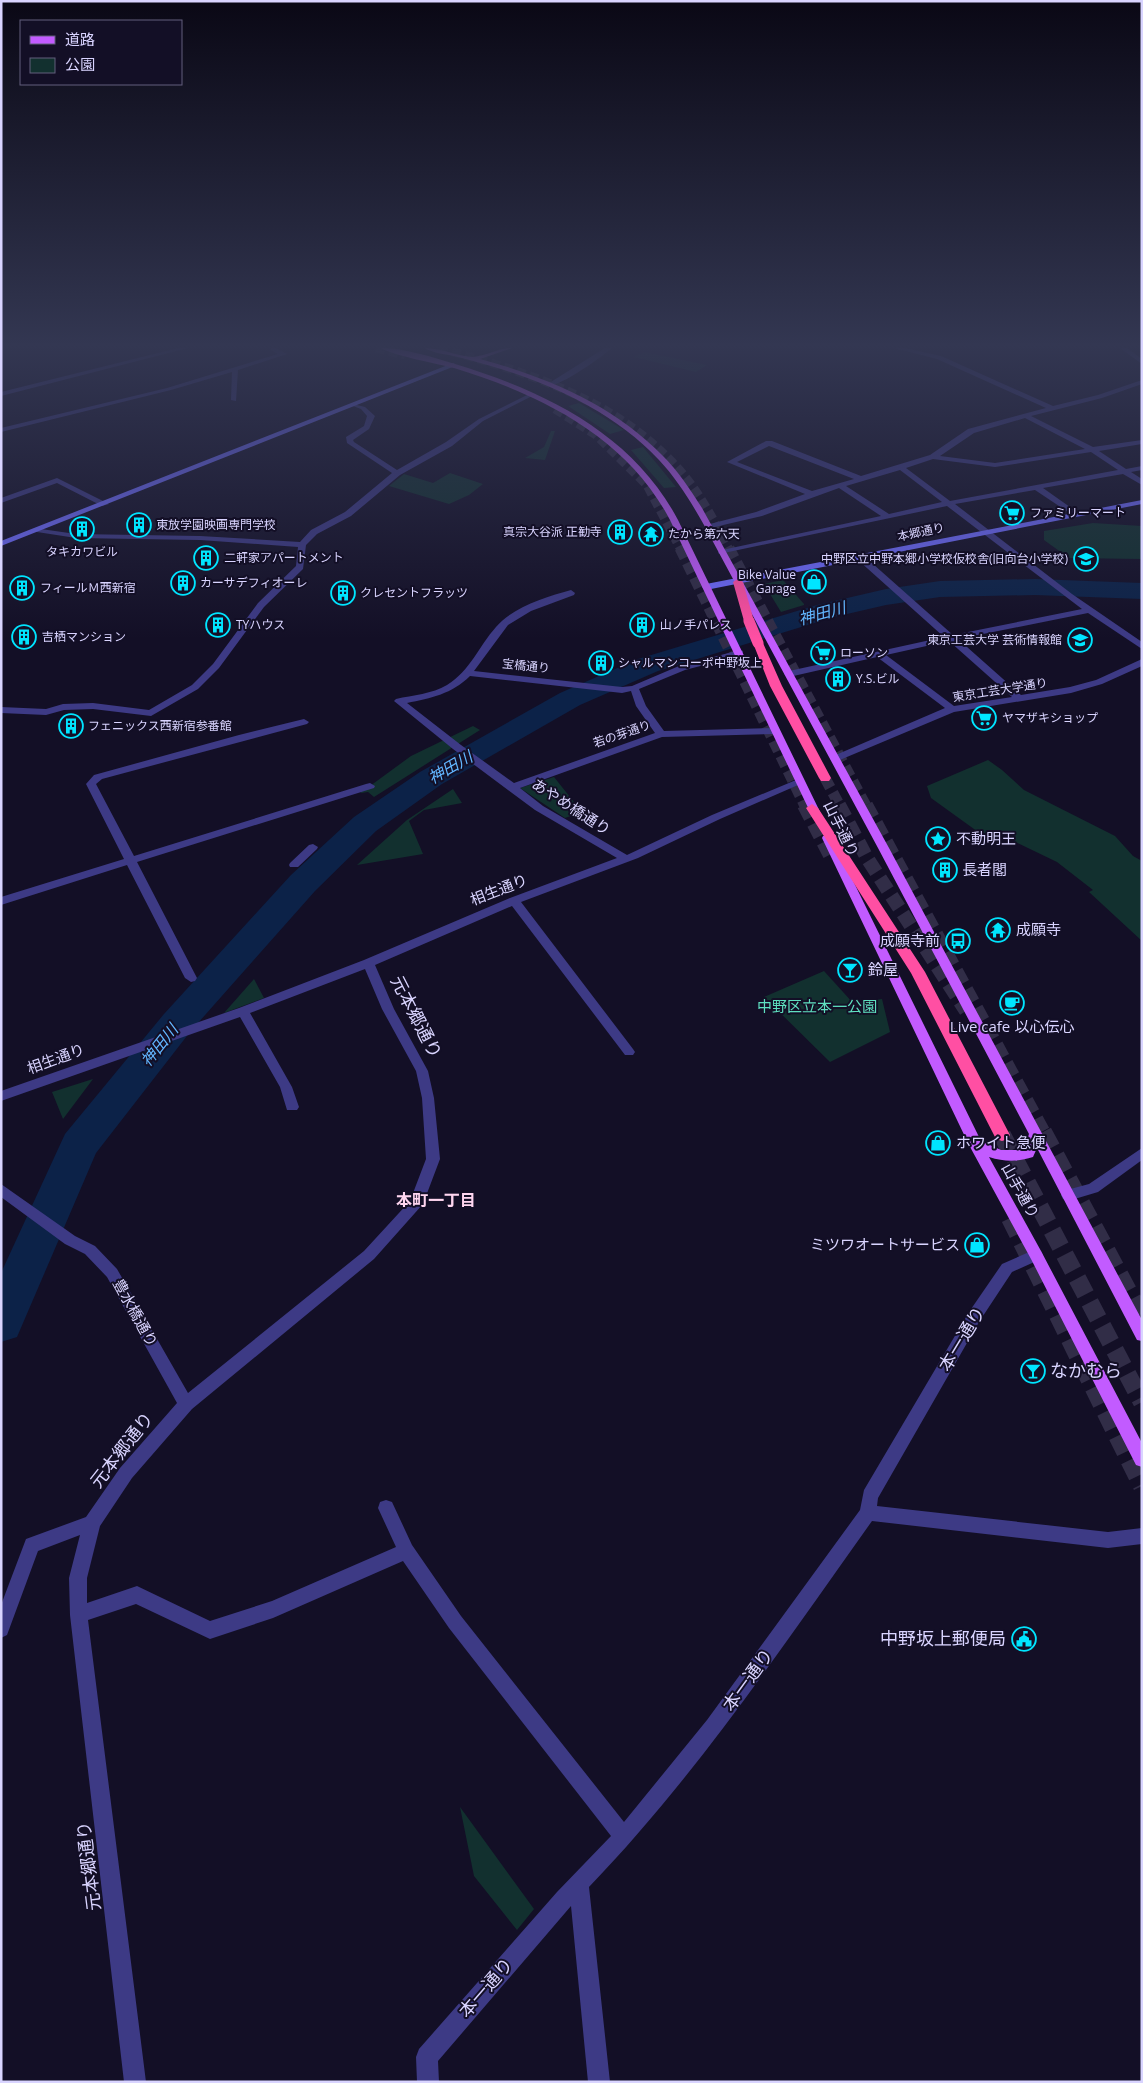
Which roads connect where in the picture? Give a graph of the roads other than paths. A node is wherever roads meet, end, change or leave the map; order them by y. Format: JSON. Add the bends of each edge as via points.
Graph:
{"nodes":[{"id":1,"x":252,"y":445,"type":"edge"},
{"id":2,"x":354,"y":445,"type":"edge"},
{"id":3,"x":447,"y":445,"type":"edge"},
{"id":4,"x":613,"y":445,"type":"edge"},
{"id":5,"x":648,"y":445,"type":"edge"},
{"id":6,"x":764,"y":445,"type":"edge"},
{"id":7,"x":783,"y":445,"type":"edge"},
{"id":8,"x":949,"y":445,"type":"edge"},
{"id":9,"x":1082,"y":445,"type":"edge"},
{"id":10,"x":1122,"y":445,"type":"edge"},
{"id":11,"x":1091,"y":450,"type":"junction"},
{"id":12,"x":933,"y":456,"type":"junction"},
{"id":13,"x":901,"y":467,"type":"junction"},
{"id":14,"x":1142,"y":468,"type":"edge"},
{"id":15,"x":1124,"y":471,"type":"junction"},
{"id":16,"x":397,"y":473,"type":"junction"},
{"id":17,"x":861,"y":479,"type":"junction"},
{"id":18,"x":1142,"y":483,"type":"edge"},
{"id":19,"x":840,"y":485,"type":"junction"},
{"id":20,"x":1036,"y":487,"type":"junction"},
{"id":21,"x":812,"y":494,"type":"junction"},
{"id":22,"x":1,"y":501,"type":"edge"},
{"id":23,"x":1142,"y":502,"type":"edge"},
{"id":24,"x":950,"y":503,"type":"junction"},
{"id":25,"x":105,"y":504,"type":"junction"},
{"id":26,"x":1074,"y":514,"type":"junction"},
{"id":27,"x":888,"y":517,"type":"junction"},
{"id":28,"x":709,"y":528,"type":"junction"},
{"id":29,"x":37,"y":530,"type":"junction"},
{"id":30,"x":986,"y":532,"type":"junction"},
{"id":31,"x":1,"y":544,"type":"edge"},
{"id":32,"x":302,"y":545,"type":"junction"},
{"id":33,"x":722,"y":552,"type":"junction"},
{"id":34,"x":860,"y":558,"type":"junction"},
{"id":35,"x":738,"y":582,"type":"junction"},
{"id":36,"x":706,"y":587,"type":"junction"},
{"id":37,"x":571,"y":593,"type":"dead end"},
{"id":38,"x":1088,"y":610,"type":"junction"},
{"id":39,"x":951,"y":638,"type":"junction"},
{"id":40,"x":764,"y":641,"type":"junction"},
{"id":41,"x":1142,"y":646,"type":"edge"},
{"id":42,"x":739,"y":651,"type":"junction"},
{"id":43,"x":878,"y":654,"type":"junction"},
{"id":44,"x":1142,"y":662,"type":"edge"},
{"id":45,"x":469,"y":673,"type":"junction"},
{"id":46,"x":789,"y":674,"type":"junction"},
{"id":47,"x":634,"y":688,"type":"junction"},
{"id":48,"x":1019,"y":698,"type":"junction"},
{"id":49,"x":952,"y":709,"type":"junction"},
{"id":50,"x":1,"y":710,"type":"edge"},
{"id":51,"x":304,"y":722,"type":"dead end"},
{"id":52,"x":775,"y":731,"type":"junction"},
{"id":53,"x":661,"y":734,"type":"junction"},
{"id":54,"x":835,"y":758,"type":"junction"},
{"id":55,"x":824,"y":778,"type":"tunnel mouth"},
{"id":56,"x":800,"y":782,"type":"junction"},
{"id":57,"x":370,"y":786,"type":"dead end"},
{"id":58,"x":513,"y":787,"type":"junction"},
{"id":59,"x":812,"y":808,"type":"junction"},
{"id":60,"x":313,"y":847,"type":"dead end"},
{"id":61,"x":626,"y":859,"type":"junction"},
{"id":62,"x":130,"y":861,"type":"junction"},
{"id":63,"x":294,"y":865,"type":"dead end"},
{"id":64,"x":1,"y":900,"type":"edge"},
{"id":65,"x":514,"y":900,"type":"junction"},
{"id":66,"x":373,"y":961,"type":"junction"},
{"id":67,"x":191,"y":978,"type":"dead end"},
{"id":68,"x":243,"y":1011,"type":"junction"},
{"id":69,"x":629,"y":1052,"type":"dead end"},
{"id":70,"x":1,"y":1096,"type":"edge"},
{"id":71,"x":292,"y":1107,"type":"dead end"},
{"id":72,"x":1036,"y":1134,"type":"junction"},
{"id":73,"x":1002,"y":1135,"type":"tunnel mouth"},
{"id":74,"x":976,"y":1145,"type":"junction"},
{"id":75,"x":1142,"y":1153,"type":"edge"},
{"id":76,"x":1,"y":1189,"type":"edge"},
{"id":77,"x":1068,"y":1195,"type":"junction"},
{"id":78,"x":1036,"y":1255,"type":"junction"},
{"id":79,"x":1142,"y":1335,"type":"edge"},
{"id":80,"x":186,"y":1404,"type":"junction"},
{"id":81,"x":1142,"y":1460,"type":"edge"},
{"id":82,"x":386,"y":1508,"type":"dead end"},
{"id":83,"x":868,"y":1513,"type":"junction"},
{"id":84,"x":92,"y":1523,"type":"junction"},
{"id":85,"x":1142,"y":1536,"type":"edge"},
{"id":86,"x":406,"y":1551,"type":"junction"},
{"id":87,"x":79,"y":1615,"type":"junction"},
{"id":88,"x":1,"y":1629,"type":"edge"},
{"id":89,"x":624,"y":1837,"type":"junction"},
{"id":90,"x":579,"y":1883,"type":"junction"},
{"id":91,"x":135,"y":2082,"type":"edge"},
{"id":92,"x":428,"y":2082,"type":"edge"},
{"id":93,"x":599,"y":2082,"type":"edge"}],
"edges":[{"from":1,"to":25,"type":"main road"},
{"from":2,"to":16,"type":"street"},
{"from":3,"to":16,"type":"street"},
{"from":4,"to":36,"type":"main road","name":"山手通り","via":[[650,481],[664,502]]},
{"from":5,"to":28,"type":"main road","via":[[680,481]]},
{"from":6,"to":21,"type":"street","via":[[730,462]]},
{"from":7,"to":17,"type":"street"},
{"from":8,"to":12,"type":"street"},
{"from":9,"to":11,"type":"street"},
{"from":10,"to":11,"type":"street"},
{"from":11,"to":12,"type":"street","via":[[994,465]]},
{"from":11,"to":15,"type":"street"},
{"from":12,"to":13,"type":"street"},
{"from":13,"to":17,"type":"street"},
{"from":13,"to":24,"type":"street"},
{"from":14,"to":15,"type":"street"},
{"from":15,"to":18,"type":"street"},
{"from":15,"to":20,"type":"street"},
{"from":16,"to":32,"type":"street","via":[[348,514],[314,532]]},
{"from":17,"to":19,"type":"street"},
{"from":19,"to":21,"type":"street"},
{"from":19,"to":27,"type":"street"},
{"from":20,"to":24,"type":"street"},
{"from":20,"to":26,"type":"street"},
{"from":21,"to":28,"type":"street"},
{"from":22,"to":25,"type":"street","via":[[58,480]]},
{"from":23,"to":26,"type":"main road","name":"本郷通り"},
{"from":24,"to":27,"type":"street"},
{"from":24,"to":30,"type":"street"},
{"from":25,"to":29,"type":"main road"},
{"from":26,"to":30,"type":"main road","name":"本郷通り"},
{"from":27,"to":33,"type":"street"},
{"from":28,"to":33,"type":"main road"},
{"from":29,"to":31,"type":"main road"},
{"from":29,"to":32,"type":"street","via":[[76,536],[200,538]]},
{"from":30,"to":34,"type":"main road","name":"本郷通り"},
{"from":30,"to":38,"type":"street"},
{"from":32,"to":50,"type":"street","via":[[300,567],[261,605],[216,666],[195,687],[151,713],[93,706],[63,707],[46,712]]},
{"from":33,"to":35,"type":"main road"},
{"from":34,"to":35,"type":"main road","name":"本郷通り"},
{"from":34,"to":39,"type":"street"},
{"from":35,"to":36,"type":"main road","name":"本郷通り"},
{"from":35,"to":40,"type":"highway","bridge":true},
{"from":36,"to":42,"type":"main road","name":"山手通り"},
{"from":37,"to":45,"type":"street","via":[[533,606],[504,624]]},
{"from":38,"to":39,"type":"street"},
{"from":38,"to":41,"type":"street"},
{"from":39,"to":43,"type":"street"},
{"from":39,"to":48,"type":"street"},
{"from":40,"to":46,"type":"main road","name":"山手通り"},
{"from":40,"to":55,"type":"highway","via":[[776,686]]},
{"from":42,"to":47,"type":"street","name":"宝橋通り","via":[[682,668]]},
{"from":42,"to":52,"type":"main road","name":"山手通り"},
{"from":43,"to":46,"type":"street"},
{"from":43,"to":49,"type":"street"},
{"from":44,"to":48,"type":"street","name":"東京工芸大学通り","via":[[1099,682],[1062,692]]},
{"from":45,"to":47,"type":"street","name":"宝橋通り","via":[[622,690]]},
{"from":45,"to":58,"type":"street","name":"あやめ橋通り","via":[[444,691],[399,701]]},
{"from":46,"to":54,"type":"main road","name":"山手通り"},
{"from":47,"to":53,"type":"street","via":[[641,706]]},
{"from":48,"to":49,"type":"street","name":"東京工芸大学通り"},
{"from":49,"to":54,"type":"street","name":"東京工芸大学通り"},
{"from":51,"to":62,"type":"street","via":[[98,777],[91,784]]},
{"from":52,"to":53,"type":"street","name":"若の芽通り"},
{"from":52,"to":56,"type":"main road","name":"山手通り"},
{"from":53,"to":58,"type":"street","name":"若の芽通り"},
{"from":54,"to":72,"type":"main road","name":"山手通り"},
{"from":56,"to":59,"type":"main road","name":"山手通り"},
{"from":56,"to":61,"type":"street","name":"相生通り"},
{"from":57,"to":62,"type":"street"},
{"from":58,"to":61,"type":"street","name":"あやめ橋通り","via":[[539,808]]},
{"from":59,"to":73,"type":"highway","via":[[918,972]]},
{"from":59,"to":74,"type":"main road","name":"山手通り"},
{"from":60,"to":63,"type":"street"},
{"from":61,"to":65,"type":"street","name":"相生通り"},
{"from":62,"to":64,"type":"street"},
{"from":62,"to":67,"type":"street"},
{"from":65,"to":66,"type":"street","name":"相生通り"},
{"from":65,"to":69,"type":"street"},
{"from":66,"to":68,"type":"street","name":"相生通り"},
{"from":66,"to":80,"type":"street","name":"元本郷通り","via":[[388,1009],[422,1071],[428,1098],[433,1159],[416,1204],[369,1254]]},
{"from":68,"to":70,"type":"street","name":"相生通り"},
{"from":68,"to":71,"type":"street","via":[[286,1086]]},
{"from":72,"to":74,"type":"main road","via":[[1028,1153],[1017,1157],[994,1155]]},
{"from":72,"to":77,"type":"main road","name":"山手通り"},
{"from":74,"to":78,"type":"main road","name":"山手通り"},
{"from":75,"to":77,"type":"street","via":[[1093,1188]]},
{"from":76,"to":80,"type":"street","name":"豊水橋通り","via":[[90,1250],[112,1273]]},
{"from":77,"to":79,"type":"main road","name":"山手通り"},
{"from":78,"to":81,"type":"main road","name":"山手通り"},
{"from":78,"to":83,"type":"street","name":"本一通り","via":[[1007,1268],[974,1317],[870,1496]]},
{"from":80,"to":84,"type":"street","name":"元本郷通り","via":[[126,1473]]},
{"from":82,"to":86,"type":"street"},
{"from":83,"to":85,"type":"street","via":[[1108,1540]]},
{"from":83,"to":89,"type":"street","name":"本一通り","via":[[714,1727]]},
{"from":84,"to":87,"type":"street","name":"元本郷通り","via":[[78,1578]]},
{"from":84,"to":88,"type":"street","via":[[32,1545]]},
{"from":86,"to":87,"type":"street","via":[[273,1609],[210,1630],[136,1595]]},
{"from":86,"to":89,"type":"street","via":[[455,1622]]},
{"from":87,"to":91,"type":"street","name":"元本郷通り"},
{"from":89,"to":90,"type":"street","name":"本一通り"},
{"from":90,"to":92,"type":"street","name":"本一通り","via":[[427,2057]]},
{"from":90,"to":93,"type":"street"}]}
